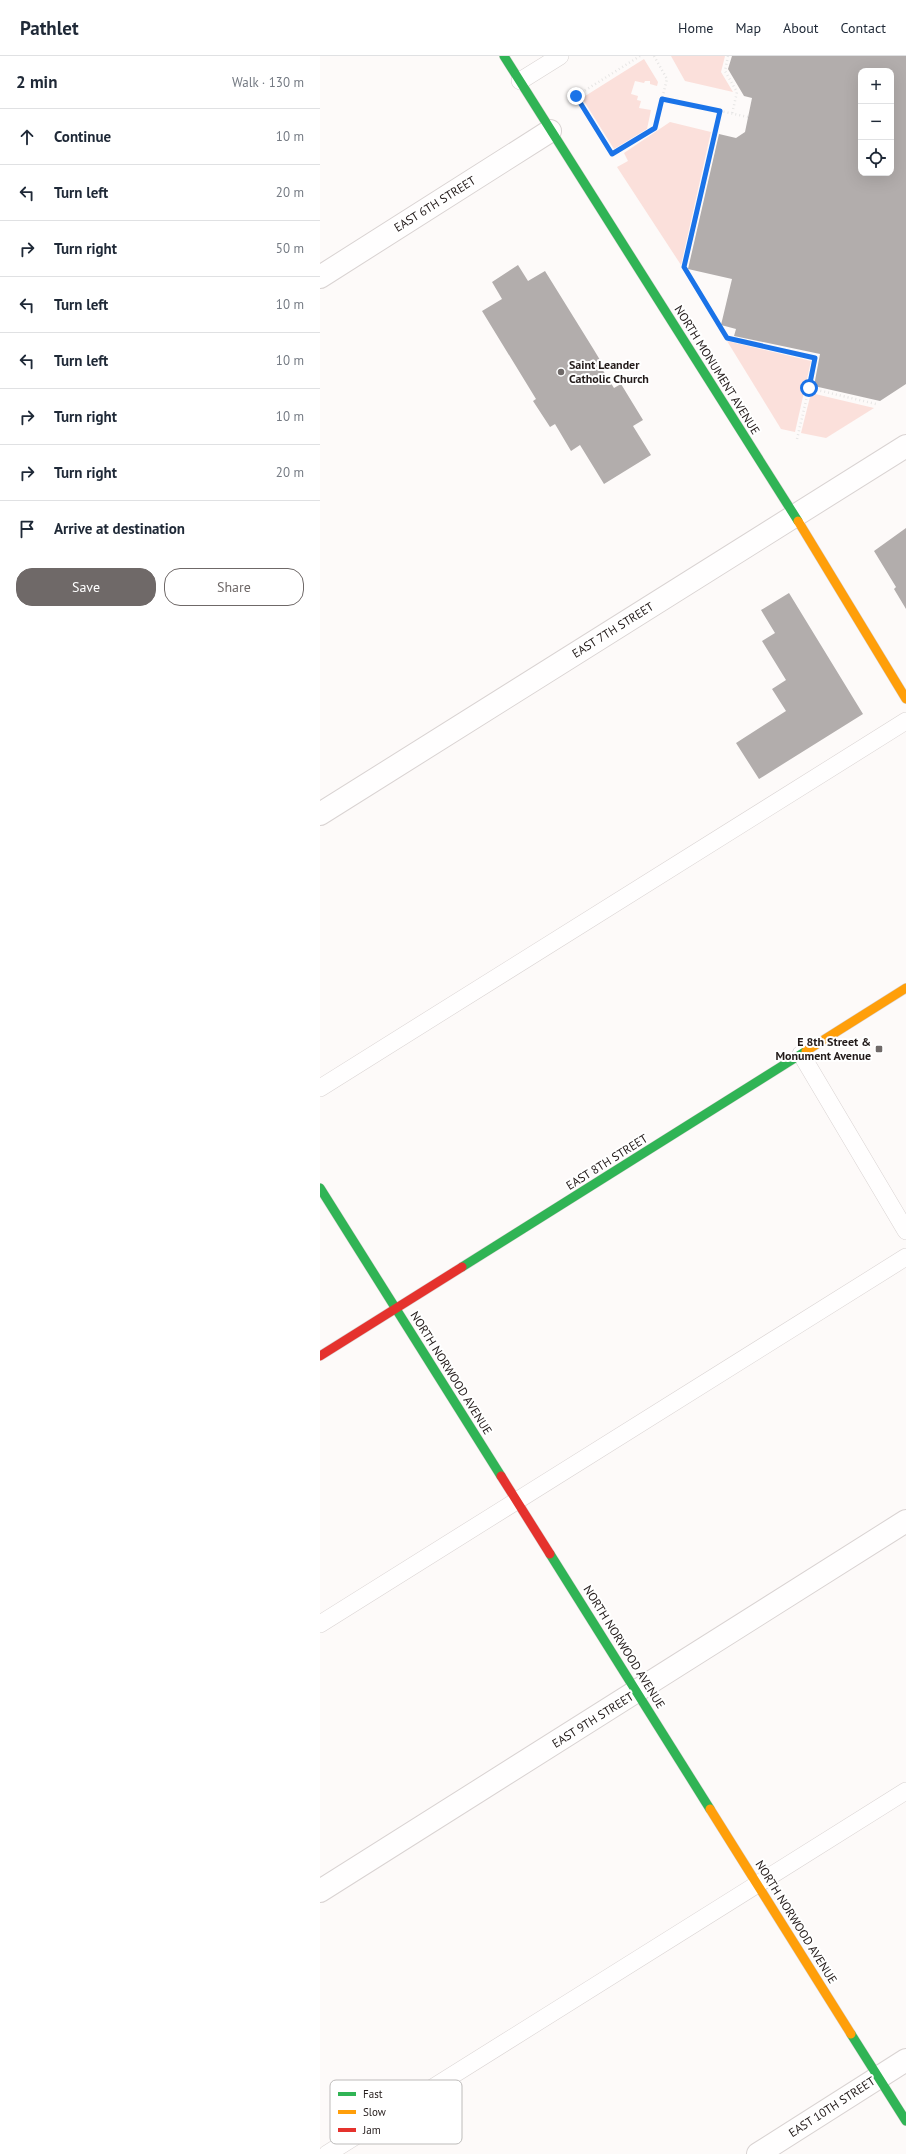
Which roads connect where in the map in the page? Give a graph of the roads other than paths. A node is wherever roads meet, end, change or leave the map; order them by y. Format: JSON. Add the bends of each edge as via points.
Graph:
{"nodes":[{"id":1,"x":504,"y":56,"type":"edge"},
{"id":2,"x":560,"y":56,"type":"edge"},
{"id":3,"x":520,"y":81,"type":"junction"},
{"id":4,"x":550,"y":131,"type":"junction"},
{"id":5,"x":320,"y":277,"type":"edge"},
{"id":6,"x":906,"y":446,"type":"edge"},
{"id":7,"x":795,"y":515,"type":"junction"},
{"id":8,"x":906,"y":699,"type":"edge"},
{"id":9,"x":906,"y":721,"type":"edge"},
{"id":10,"x":320,"y":814,"type":"edge"},
{"id":11,"x":906,"y":988,"type":"edge"},
{"id":12,"x":801,"y":1054,"type":"junction"},
{"id":13,"x":320,"y":1088,"type":"edge"},
{"id":14,"x":320,"y":1188,"type":"edge"},
{"id":15,"x":906,"y":1231,"type":"edge"},
{"id":16,"x":906,"y":1257,"type":"edge"},
{"id":17,"x":396,"y":1308,"type":"junction"},
{"id":18,"x":320,"y":1356,"type":"edge"},
{"id":19,"x":517,"y":1500,"type":"junction"},
{"id":20,"x":906,"y":1521,"type":"edge"},
{"id":21,"x":320,"y":1624,"type":"edge"},
{"id":22,"x":637,"y":1692,"type":"junction"},
{"id":23,"x":906,"y":1791,"type":"edge"},
{"id":24,"x":758,"y":1884,"type":"junction"},
{"id":25,"x":320,"y":1891,"type":"edge"},
{"id":26,"x":906,"y":2060,"type":"edge"},
{"id":27,"x":878,"y":2077,"type":"junction"},
{"id":28,"x":445,"y":2080,"type":"edge"},
{"id":29,"x":906,"y":2121,"type":"edge"},
{"id":30,"x":343,"y":2144,"type":"edge"},
{"id":31,"x":327,"y":2154,"type":"edge"},
{"id":32,"x":758,"y":2154,"type":"edge"}],
"edges":[{"from":1,"to":3,"type":"street","name":"NORTH MONUMENT AVENUE"},
{"from":2,"to":3,"type":"lane"},
{"from":3,"to":4,"type":"street","name":"NORTH MONUMENT AVENUE"},
{"from":4,"to":5,"type":"street","name":"EAST 6TH STREET"},
{"from":4,"to":7,"type":"street","name":"NORTH MONUMENT AVENUE"},
{"from":6,"to":7,"type":"street","name":"EAST 7TH STREET"},
{"from":7,"to":8,"type":"street","name":"NORTH MONUMENT AVENUE"},
{"from":7,"to":10,"type":"street","name":"EAST 7TH STREET"},
{"from":9,"to":13,"type":"lane"},
{"from":11,"to":12,"type":"street","name":"EAST 8TH STREET"},
{"from":12,"to":15,"type":"lane"},
{"from":12,"to":17,"type":"street","name":"EAST 8TH STREET"},
{"from":14,"to":17,"type":"street","name":"NORTH NORWOOD AVENUE"},
{"from":16,"to":19,"type":"lane"},
{"from":17,"to":18,"type":"street","name":"EAST 8TH STREET"},
{"from":17,"to":19,"type":"street","name":"NORTH NORWOOD AVENUE"},
{"from":19,"to":21,"type":"lane"},
{"from":19,"to":22,"type":"street","name":"NORTH NORWOOD AVENUE"},
{"from":20,"to":22,"type":"street","name":"EAST 9TH STREET"},
{"from":22,"to":24,"type":"street","name":"NORTH NORWOOD AVENUE"},
{"from":22,"to":25,"type":"street","name":"EAST 9TH STREET"},
{"from":23,"to":24,"type":"lane"},
{"from":24,"to":27,"type":"street","name":"NORTH NORWOOD AVENUE"},
{"from":24,"to":28,"type":"lane"},
{"from":26,"to":27,"type":"street","name":"EAST 10TH STREET"},
{"from":27,"to":29,"type":"street","name":"NORTH NORWOOD AVENUE"},
{"from":27,"to":32,"type":"street","name":"EAST 10TH STREET"},
{"from":30,"to":31,"type":"lane"}]}
